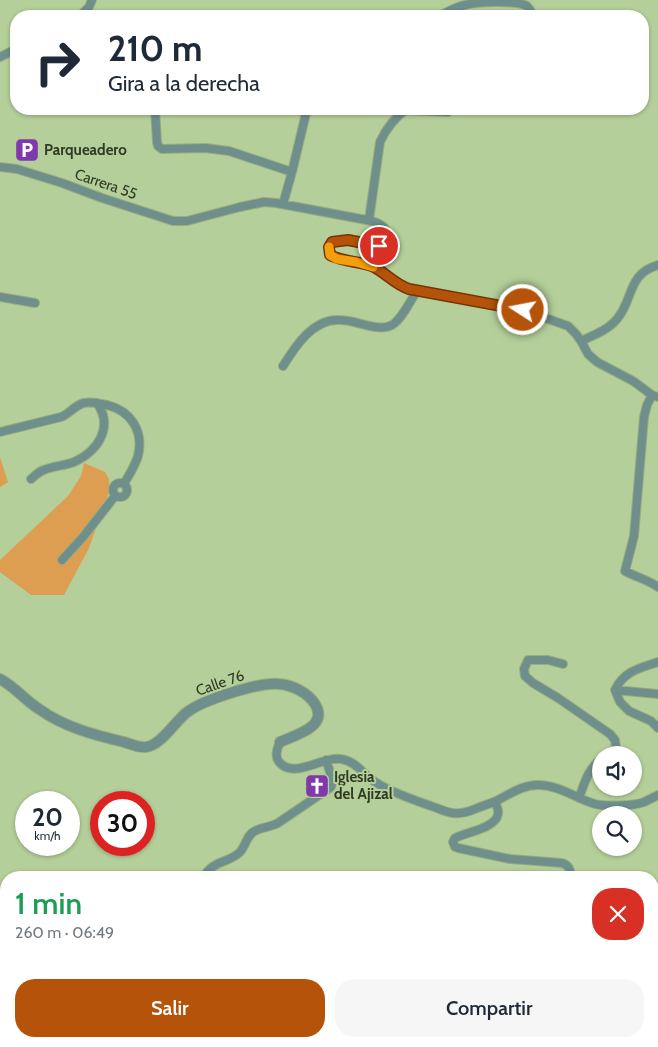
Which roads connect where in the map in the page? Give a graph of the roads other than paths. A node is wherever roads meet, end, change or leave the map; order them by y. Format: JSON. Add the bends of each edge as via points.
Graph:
{"nodes":[{"id":1,"x":451,"y":10,"type":"edge"},
{"id":2,"x":530,"y":10,"type":"edge"},
{"id":3,"x":155,"y":115,"type":"edge"},
{"id":4,"x":306,"y":115,"type":"edge"},
{"id":5,"x":399,"y":115,"type":"edge"},
{"id":6,"x":0,"y":167,"type":"edge"},
{"id":7,"x":292,"y":172,"type":"junction"},
{"id":8,"x":284,"y":204,"type":"junction"},
{"id":9,"x":369,"y":220,"type":"junction"},
{"id":10,"x":658,"y":266,"type":"edge"},
{"id":11,"x":416,"y":291,"type":"junction"},
{"id":12,"x":0,"y":297,"type":"edge"},
{"id":13,"x":35,"y":303,"type":"dead end"},
{"id":14,"x":581,"y":341,"type":"junction"},
{"id":15,"x":283,"y":366,"type":"dead end"},
{"id":16,"x":655,"y":396,"type":"edge"},
{"id":17,"x":97,"y":403,"type":"junction"},
{"id":18,"x":0,"y":432,"type":"edge"},
{"id":19,"x":31,"y":479,"type":"dead end"},
{"id":20,"x":62,"y":560,"type":"dead end"},
{"id":21,"x":656,"y":584,"type":"edge"},
{"id":22,"x":658,"y":662,"type":"edge"},
{"id":23,"x":563,"y":664,"type":"dead end"},
{"id":24,"x":0,"y":679,"type":"edge"},
{"id":25,"x":615,"y":690,"type":"junction"},
{"id":26,"x":658,"y":694,"type":"edge"},
{"id":27,"x":658,"y":728,"type":"edge"},
{"id":28,"x":280,"y":742,"type":"joint"},
{"id":29,"x":616,"y":746,"type":"edge"},
{"id":30,"x":326,"y":760,"type":"junction"},
{"id":31,"x":592,"y":768,"type":"edge"},
{"id":32,"x":658,"y":795,"type":"edge"},
{"id":33,"x":579,"y":798,"type":"junction"},
{"id":34,"x":495,"y":802,"type":"junction"},
{"id":35,"x":207,"y":871,"type":"edge"},
{"id":36,"x":571,"y":871,"type":"edge"}],
"edges":[{"from":1,"to":2,"type":"street","via":[[485,2],[522,4]]},
{"from":3,"to":7,"type":"street","via":[[157,142],[162,149],[221,149]]},
{"from":4,"to":7,"type":"street"},
{"from":5,"to":9,"type":"street","via":[[380,142]]},
{"from":6,"to":8,"type":"street","name":"Carrera 55","via":[[62,183],[173,222],[264,202]]},
{"from":7,"to":8,"type":"street"},
{"from":8,"to":9,"type":"street"},
{"from":9,"to":11,"type":"street","via":[[382,224],[387,232],[387,242],[379,246],[339,240],[332,242],[330,255],[374,267],[400,286]]},
{"from":10,"to":14,"type":"street","via":[[636,280],[627,303],[610,326]]},
{"from":11,"to":14,"type":"street","via":[[523,310],[568,326]]},
{"from":11,"to":15,"type":"street","via":[[397,321],[390,326],[373,327],[330,320],[310,331],[296,345]]},
{"from":12,"to":13,"type":"street"},
{"from":14,"to":16,"type":"street","via":[[597,362]]},
{"from":16,"to":21,"type":"street","via":[[647,405],[644,417],[634,536],[626,571]]},
{"from":17,"to":18,"type":"street","via":[[85,402],[61,417]]},
{"from":17,"to":19,"type":"street","via":[[102,410],[105,429],[91,451],[73,462],[44,470]]},
{"from":17,"to":20,"type":"street","via":[[111,406],[133,420],[138,454],[124,484],[116,483],[112,489],[115,496]]},
{"from":22,"to":25,"type":"street","via":[[630,673]]},
{"from":23,"to":29,"type":"street","via":[[528,660],[525,676],[610,734]]},
{"from":24,"to":28,"type":"street","name":"Calle 76","via":[[58,722],[144,747],[154,744],[185,713],[199,704],[269,684],[289,685],[302,691],[314,703],[318,716],[310,728]]},
{"from":25,"to":26,"type":"street"},
{"from":25,"to":27,"type":"street","via":[[628,711],[651,721]]},
{"from":28,"to":30,"type":"street","name":"Calle 76","via":[[276,754],[283,766],[295,769]]},
{"from":30,"to":34,"type":"street","via":[[344,760],[381,786],[454,814]]},
{"from":30,"to":35,"type":"street","via":[[333,781],[331,787],[278,823],[253,832],[236,856]]},
{"from":31,"to":33,"type":"street"},
{"from":32,"to":33,"type":"street","via":[[630,805],[594,804]]},
{"from":33,"to":34,"type":"street","via":[[537,785],[526,786]]},
{"from":34,"to":36,"type":"street","via":[[497,817],[486,826],[455,838],[455,846],[510,859],[567,864]]}]}
